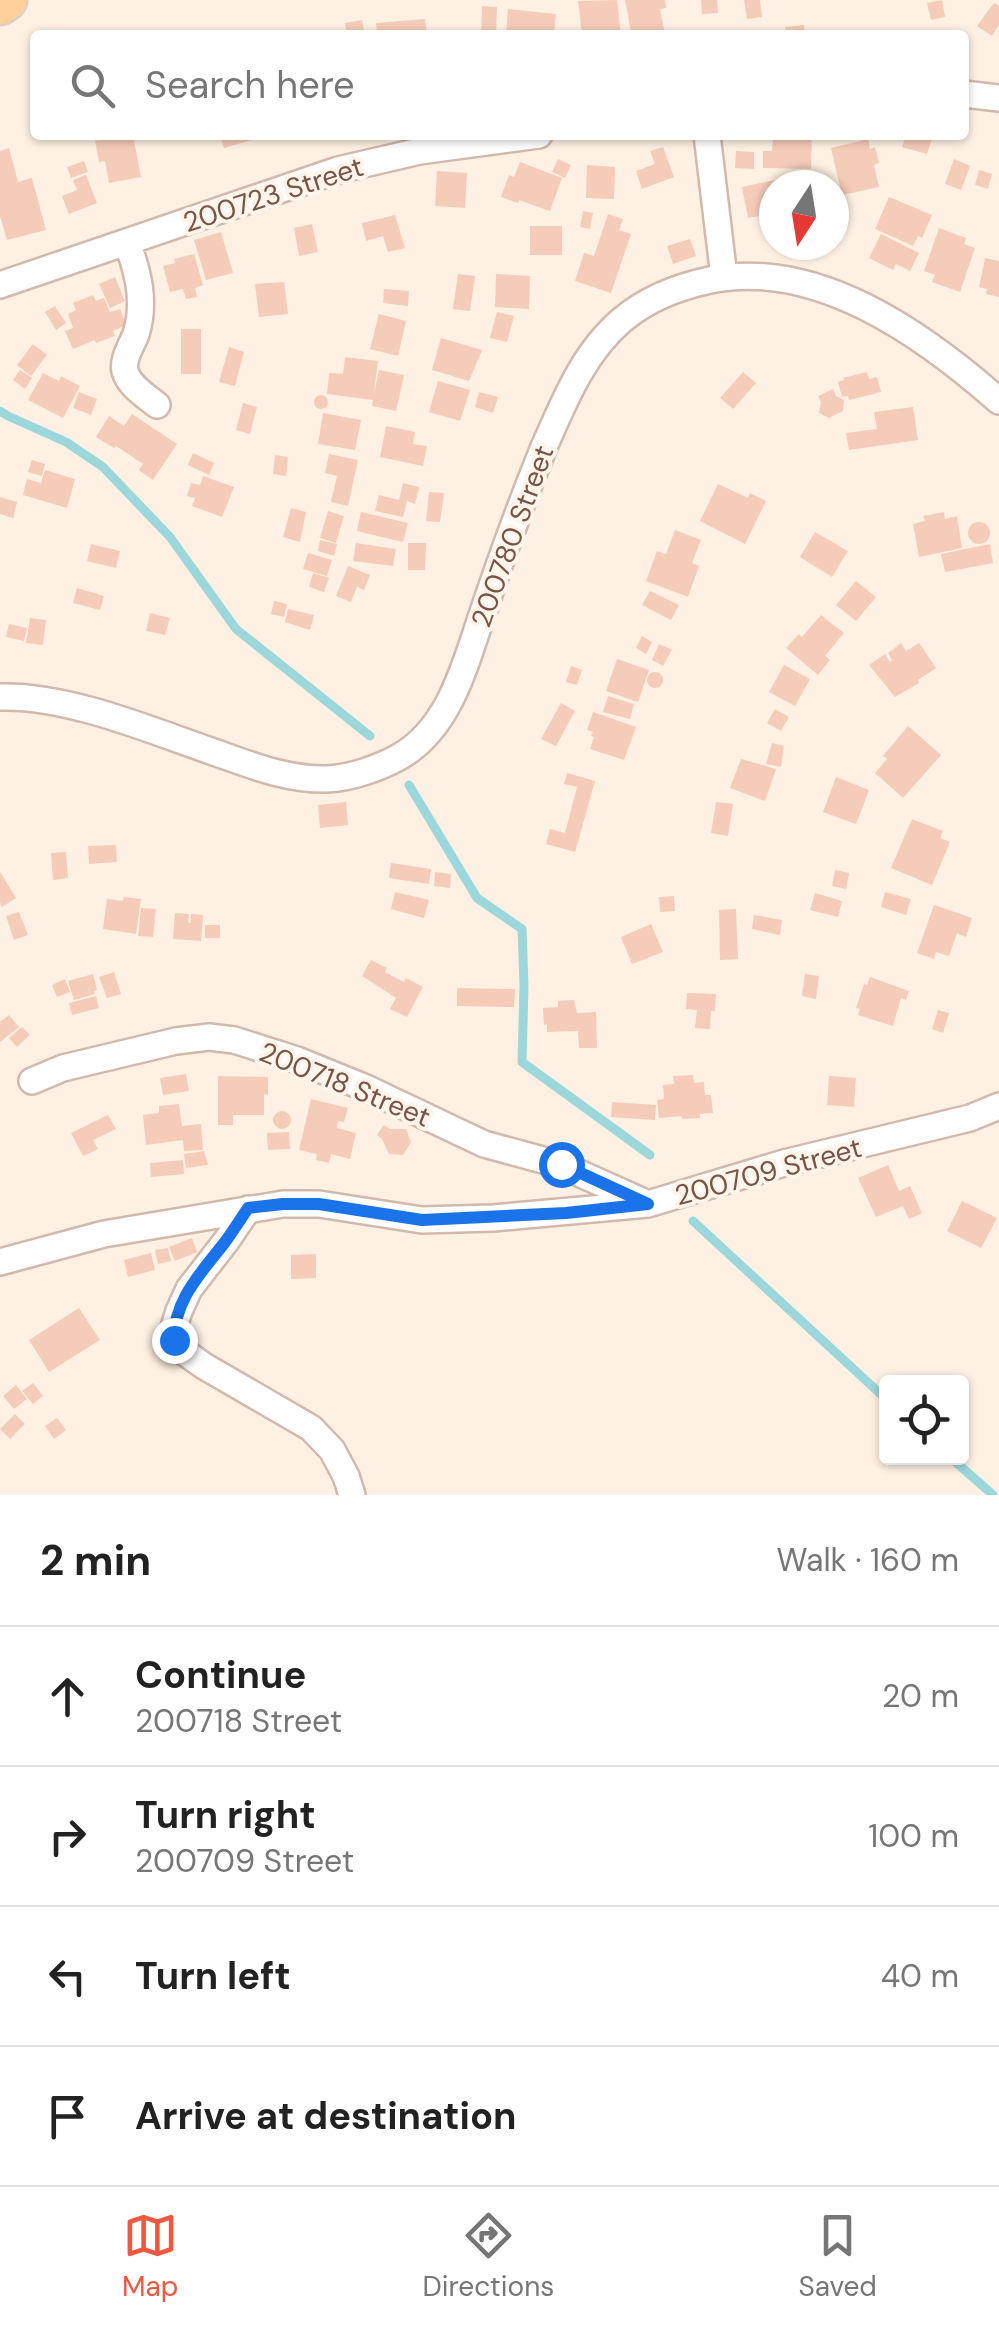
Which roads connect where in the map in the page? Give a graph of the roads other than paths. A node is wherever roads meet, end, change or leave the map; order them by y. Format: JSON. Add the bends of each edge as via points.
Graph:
{"nodes":[{"id":1,"x":969,"y":95,"type":"edge"},
{"id":2,"x":999,"y":98,"type":"edge"},
{"id":3,"x":502,"y":140,"type":"edge"},
{"id":4,"x":708,"y":140,"type":"edge"},
{"id":5,"x":127,"y":242,"type":"junction"},
{"id":6,"x":724,"y":277,"type":"junction"},
{"id":7,"x":0,"y":285,"type":"edge"},
{"id":8,"x":999,"y":401,"type":"edge"},
{"id":9,"x":157,"y":405,"type":"dead end"},
{"id":10,"x":0,"y":697,"type":"edge"},
{"id":11,"x":32,"y":1081,"type":"dead end"},
{"id":12,"x":999,"y":1106,"type":"edge"},
{"id":13,"x":648,"y":1204,"type":"junction"},
{"id":14,"x":248,"y":1208,"type":"junction"},
{"id":15,"x":0,"y":1262,"type":"edge"},
{"id":16,"x":352,"y":1495,"type":"edge"}],
"edges":[{"from":1,"to":2,"type":"street"},
{"from":3,"to":5,"type":"street","name":"200723 Street","via":[[338,170]]},
{"from":4,"to":6,"type":"street"},
{"from":5,"to":7,"type":"street","name":"200723 Street"},
{"from":5,"to":9,"type":"street","via":[[141,307],[125,372]]},
{"from":6,"to":8,"type":"street","name":"200780 Street","via":[[794,282],[844,297],[898,323]]},
{"from":6,"to":10,"type":"street","name":"200780 Street","via":[[644,304],[588,357],[517,512],[460,682],[424,738],[401,756],[331,779],[294,777],[71,706]]},
{"from":11,"to":13,"type":"street","name":"200718 Street","via":[[176,1041],[234,1040],[366,1088],[484,1144],[561,1164]]},
{"from":12,"to":13,"type":"street","name":"200709 Street"},
{"from":13,"to":14,"type":"street","name":"200709 Street","via":[[422,1220],[319,1204]]},
{"from":14,"to":15,"type":"street","name":"200709 Street","via":[[104,1234]]},
{"from":14,"to":16,"type":"street","via":[[189,1288],[174,1340],[204,1366],[311,1428],[332,1450]]}]}
